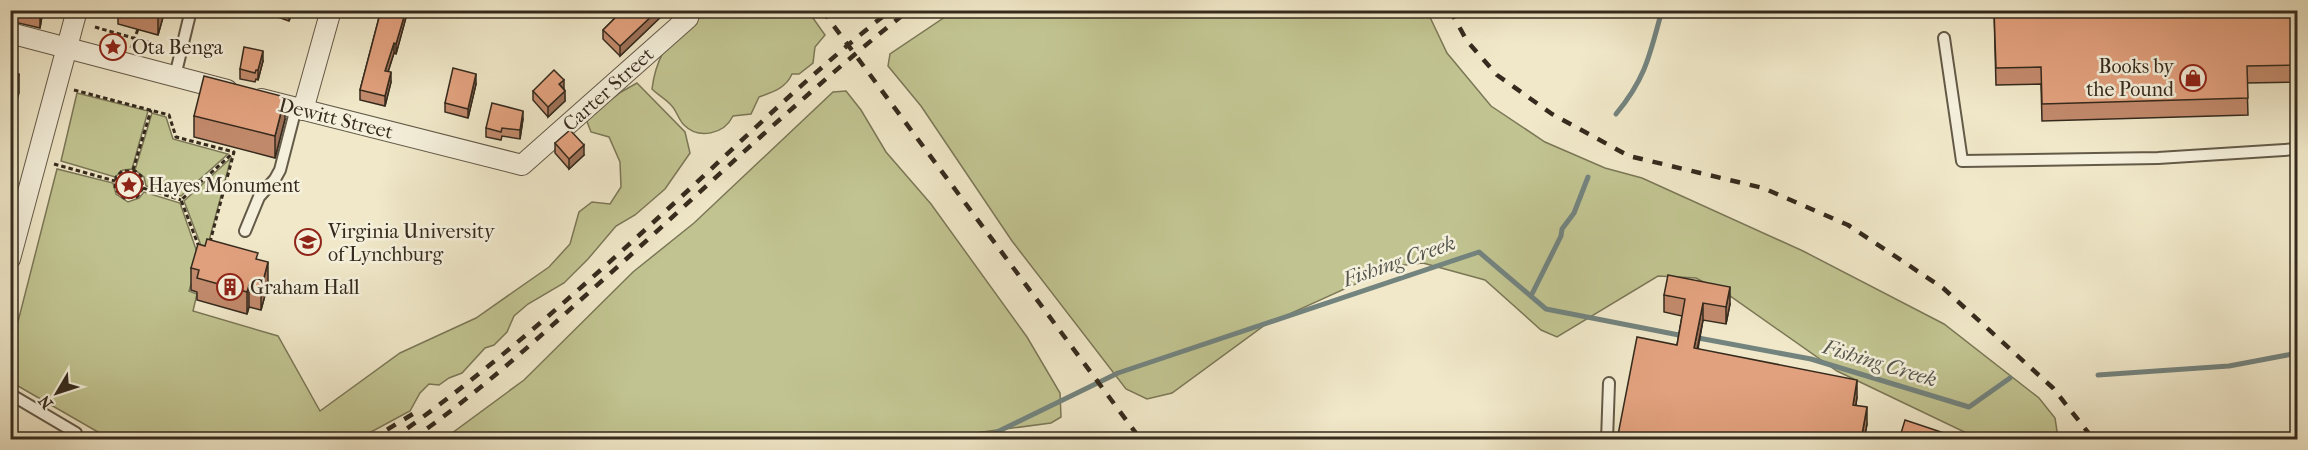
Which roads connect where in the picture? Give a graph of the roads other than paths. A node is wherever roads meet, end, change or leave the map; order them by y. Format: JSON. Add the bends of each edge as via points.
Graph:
{"nodes":[{"id":1,"x":77,"y":10,"type":"edge"},
{"id":2,"x":191,"y":10,"type":"edge"},
{"id":3,"x":331,"y":10,"type":"edge"},
{"id":4,"x":690,"y":10,"type":"edge"},
{"id":5,"x":10,"y":33,"type":"edge"},
{"id":6,"x":1944,"y":38,"type":"dead end"},
{"id":7,"x":68,"y":49,"type":"junction"},
{"id":8,"x":175,"y":76,"type":"junction"},
{"id":9,"x":300,"y":109,"type":"junction"},
{"id":10,"x":2298,"y":149,"type":"edge"},
{"id":11,"x":522,"y":165,"type":"joint"},
{"id":12,"x":246,"y":231,"type":"dead end"},
{"id":13,"x":10,"y":259,"type":"edge"},
{"id":14,"x":1609,"y":383,"type":"dead end"},
{"id":15,"x":10,"y":394,"type":"edge"},
{"id":16,"x":76,"y":433,"type":"dead end"},
{"id":17,"x":1607,"y":440,"type":"edge"}],
"edges":[{"from":1,"to":7,"type":"street"},
{"from":2,"to":8,"type":"lane"},
{"from":3,"to":9,"type":"street"},
{"from":4,"to":11,"type":"street","name":"Carter Street","via":[[688,18]]},
{"from":5,"to":7,"type":"street","name":"Dewitt Street"},
{"from":6,"to":10,"type":"lane","via":[[1962,161],[2158,158]]},
{"from":7,"to":8,"type":"street","name":"Dewitt Street"},
{"from":7,"to":13,"type":"street"},
{"from":8,"to":9,"type":"street","name":"Dewitt Street"},
{"from":9,"to":11,"type":"street","name":"Dewitt Street"},
{"from":9,"to":12,"type":"lane","via":[[280,170],[259,197]]},
{"from":14,"to":17,"type":"lane"},
{"from":15,"to":16,"type":"lane"}]}
